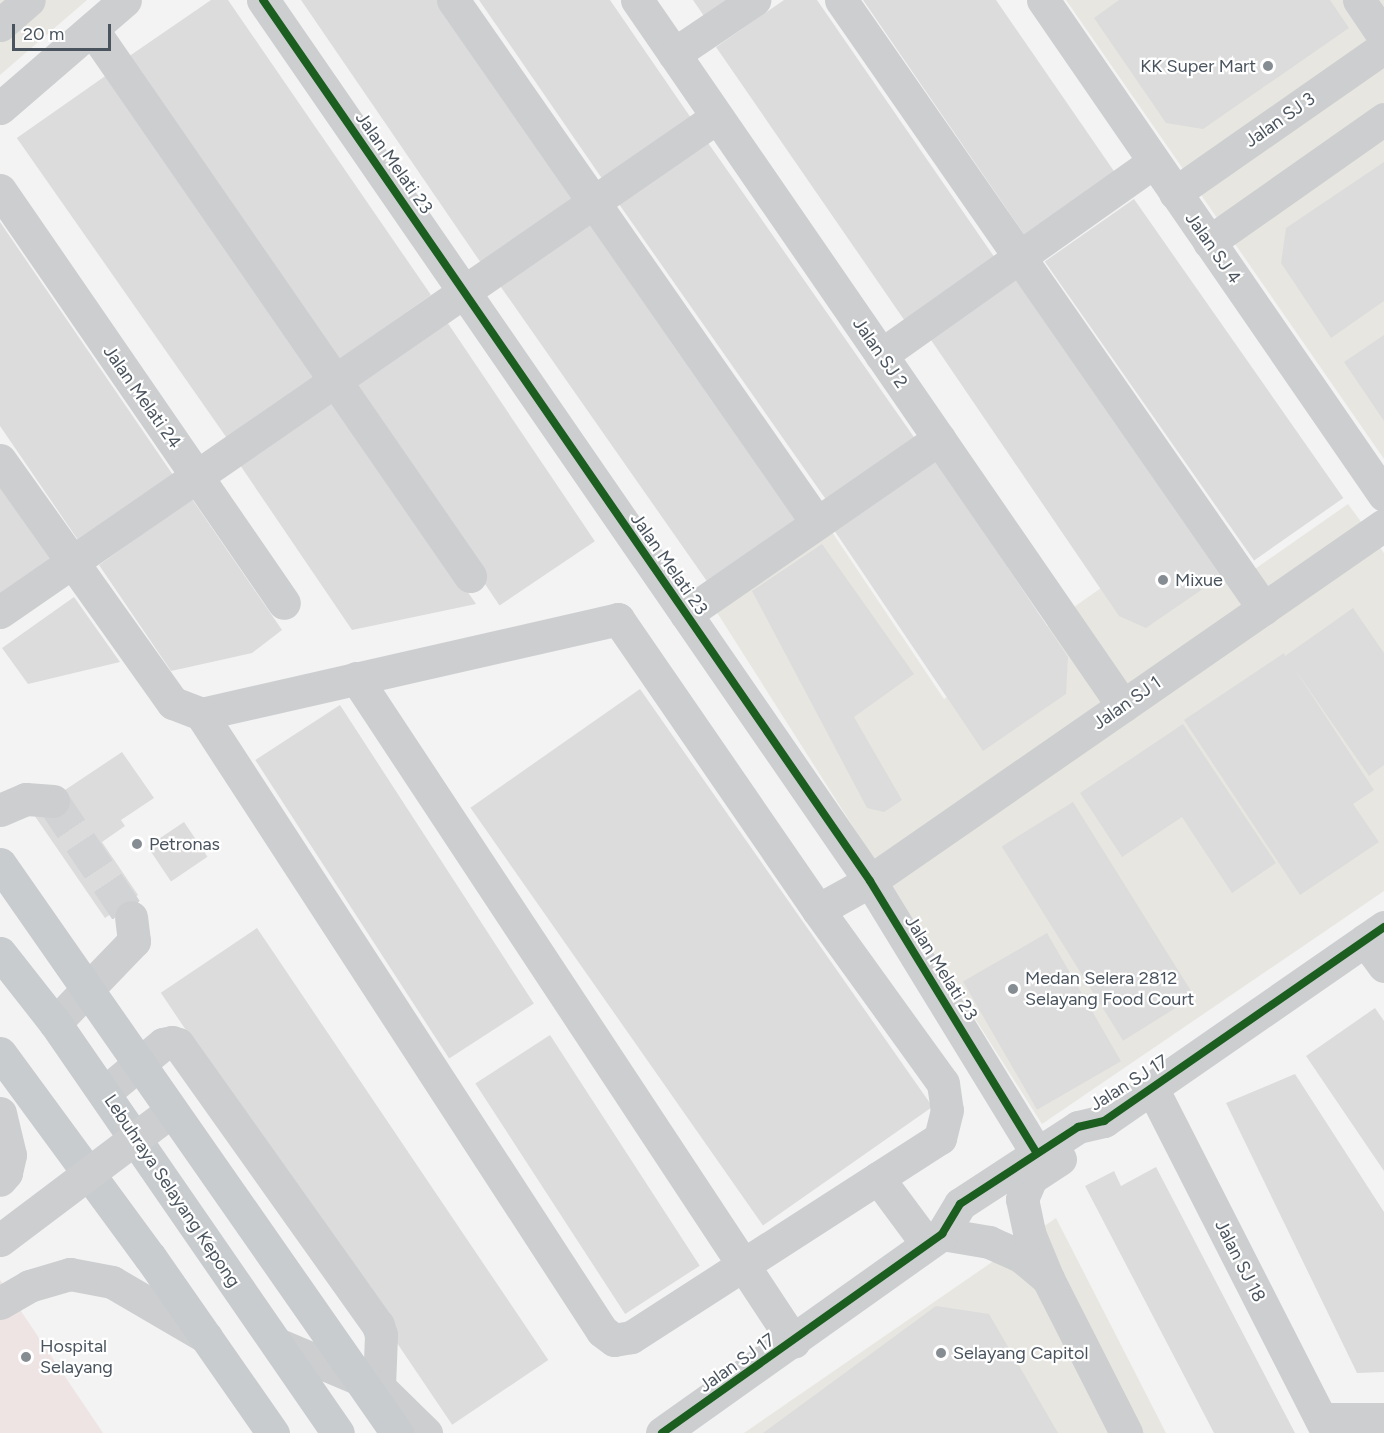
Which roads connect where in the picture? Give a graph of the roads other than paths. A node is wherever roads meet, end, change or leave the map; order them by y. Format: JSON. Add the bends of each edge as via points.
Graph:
{"nodes":[{"id":1,"x":125,"y":0,"type":"edge"},
{"id":2,"x":263,"y":0,"type":"edge"},
{"id":3,"x":453,"y":0,"type":"edge"},
{"id":4,"x":637,"y":0,"type":"edge"},
{"id":5,"x":754,"y":0,"type":"edge"},
{"id":6,"x":841,"y":0,"type":"edge"},
{"id":7,"x":1043,"y":0,"type":"edge"},
{"id":8,"x":1359,"y":0,"type":"edge"},
{"id":9,"x":92,"y":29,"type":"junction"},
{"id":10,"x":1384,"y":37,"type":"edge"},
{"id":11,"x":1384,"y":47,"type":"edge"},
{"id":12,"x":674,"y":54,"type":"junction"},
{"id":13,"x":0,"y":108,"type":"edge"},
{"id":14,"x":717,"y":117,"type":"junction"},
{"id":15,"x":1384,"y":119,"type":"edge"},
{"id":16,"x":1154,"y":162,"type":"junction"},
{"id":17,"x":0,"y":190,"type":"edge"},
{"id":18,"x":1175,"y":193,"type":"junction"},
{"id":19,"x":595,"y":201,"type":"junction"},
{"id":20,"x":1209,"y":242,"type":"junction"},
{"id":21,"x":1019,"y":257,"type":"junction"},
{"id":22,"x":464,"y":291,"type":"junction"},
{"id":23,"x":881,"y":355,"type":"junction"},
{"id":24,"x":335,"y":380,"type":"junction"},
{"id":25,"x":939,"y":439,"type":"junction"},
{"id":26,"x":0,"y":460,"type":"edge"},
{"id":27,"x":196,"y":476,"type":"junction"},
{"id":28,"x":1384,"y":495,"type":"edge"},
{"id":29,"x":817,"y":523,"type":"junction"},
{"id":30,"x":1384,"y":525,"type":"edge"},
{"id":31,"x":71,"y":562,"type":"junction"},
{"id":32,"x":470,"y":576,"type":"dead end"},
{"id":33,"x":284,"y":603,"type":"dead end"},
{"id":34,"x":1264,"y":609,"type":"junction"},
{"id":35,"x":0,"y":612,"type":"edge"},
{"id":36,"x":686,"y":614,"type":"junction"},
{"id":37,"x":356,"y":678,"type":"junction"},
{"id":38,"x":1123,"y":706,"type":"junction"},
{"id":39,"x":201,"y":714,"type":"junction"},
{"id":40,"x":53,"y":801,"type":"dead end"},
{"id":41,"x":0,"y":810,"type":"edge"},
{"id":42,"x":0,"y":864,"type":"edge"},
{"id":43,"x":870,"y":881,"type":"junction"},
{"id":44,"x":818,"y":910,"type":"junction"},
{"id":45,"x":131,"y":917,"type":"tunnel mouth"},
{"id":46,"x":1375,"y":933,"type":"edge"},
{"id":47,"x":0,"y":953,"type":"edge"},
{"id":48,"x":1384,"y":966,"type":"edge"},
{"id":49,"x":55,"y":1023,"type":"junction"},
{"id":50,"x":0,"y":1053,"type":"edge"},
{"id":51,"x":1152,"y":1088,"type":"junction"},
{"id":52,"x":104,"y":1093,"type":"junction"},
{"id":53,"x":171,"y":1111,"type":"junction"},
{"id":54,"x":0,"y":1113,"type":"edge"},
{"id":55,"x":1104,"y":1121,"type":"junction"},
{"id":56,"x":1037,"y":1153,"type":"junction"},
{"id":57,"x":878,"y":1178,"type":"junction"},
{"id":58,"x":0,"y":1180,"type":"edge"},
{"id":59,"x":934,"y":1239,"type":"junction"},
{"id":60,"x":0,"y":1240,"type":"edge"},
{"id":61,"x":743,"y":1265,"type":"junction"},
{"id":62,"x":1048,"y":1279,"type":"junction"},
{"id":63,"x":0,"y":1303,"type":"edge"},
{"id":64,"x":206,"y":1337,"type":"junction"},
{"id":65,"x":794,"y":1342,"type":"junction"},
{"id":66,"x":277,"y":1344,"type":"junction"},
{"id":67,"x":380,"y":1387,"type":"junction"},
{"id":68,"x":1384,"y":1419,"type":"edge"},
{"id":69,"x":1324,"y":1426,"type":"edge"},
{"id":70,"x":273,"y":1433,"type":"edge"},
{"id":71,"x":338,"y":1433,"type":"edge"},
{"id":72,"x":397,"y":1433,"type":"edge"},
{"id":73,"x":426,"y":1433,"type":"edge"},
{"id":74,"x":663,"y":1433,"type":"edge"},
{"id":75,"x":1126,"y":1433,"type":"edge"}],
"edges":[{"from":1,"to":9,"type":"street"},
{"from":2,"to":22,"type":"street","name":"Jalan Melati 23"},
{"from":3,"to":19,"type":"street"},
{"from":4,"to":12,"type":"street","name":"Jalan SJ 2"},
{"from":5,"to":12,"type":"street"},
{"from":6,"to":21,"type":"street"},
{"from":7,"to":16,"type":"street","name":"Jalan SJ 4"},
{"from":8,"to":10,"type":"street"},
{"from":9,"to":13,"type":"street"},
{"from":9,"to":24,"type":"street"},
{"from":11,"to":18,"type":"street","name":"Jalan SJ 3"},
{"from":12,"to":14,"type":"street","name":"Jalan SJ 2"},
{"from":14,"to":19,"type":"street"},
{"from":14,"to":23,"type":"street","name":"Jalan SJ 2"},
{"from":15,"to":20,"type":"street"},
{"from":16,"to":18,"type":"street","name":"Jalan SJ 4"},
{"from":16,"to":21,"type":"street"},
{"from":17,"to":27,"type":"street","name":"Jalan Melati 24"},
{"from":18,"to":20,"type":"street","name":"Jalan SJ 4"},
{"from":19,"to":22,"type":"street"},
{"from":19,"to":29,"type":"street"},
{"from":20,"to":28,"type":"street","name":"Jalan SJ 4"},
{"from":21,"to":23,"type":"street"},
{"from":21,"to":34,"type":"street"},
{"from":22,"to":24,"type":"street"},
{"from":22,"to":36,"type":"street","name":"Jalan Melati 23"},
{"from":23,"to":25,"type":"street","name":"Jalan SJ 2"},
{"from":24,"to":27,"type":"street"},
{"from":24,"to":32,"type":"street"},
{"from":25,"to":29,"type":"street"},
{"from":25,"to":38,"type":"street","name":"Jalan SJ 2"},
{"from":26,"to":31,"type":"street"},
{"from":27,"to":31,"type":"street"},
{"from":27,"to":33,"type":"street","name":"Jalan Melati 24"},
{"from":29,"to":36,"type":"street"},
{"from":30,"to":34,"type":"street","name":"Jalan SJ 1"},
{"from":31,"to":35,"type":"street"},
{"from":31,"to":39,"type":"street","via":[[173,703]]},
{"from":34,"to":38,"type":"street","name":"Jalan SJ 1"},
{"from":36,"to":43,"type":"street","name":"Jalan Melati 23"},
{"from":37,"to":39,"type":"street"},
{"from":37,"to":44,"type":"street","via":[[618,619]]},
{"from":37,"to":61,"type":"street"},
{"from":38,"to":43,"type":"street","name":"Jalan SJ 1"},
{"from":39,"to":61,"type":"street","via":[[602,1331],[614,1340],[631,1337]]},
{"from":40,"to":41,"type":"street","via":[[26,799]]},
{"from":42,"to":53,"type":"main road","bridge":true},
{"from":43,"to":44,"type":"street","name":"Jalan SJ 1"},
{"from":43,"to":56,"type":"street","name":"Jalan Melati 23"},
{"from":44,"to":57,"type":"street","via":[[943,1083],[946,1110],[940,1138]]},
{"from":45,"to":49,"type":"street","via":[[134,941]]},
{"from":46,"to":48,"type":"street"},
{"from":46,"to":51,"type":"street","name":"Jalan SJ 17"},
{"from":47,"to":49,"type":"main road","name":"Lebuhraya Selayang Kepong"},
{"from":49,"to":52,"type":"main road","name":"Lebuhraya Selayang Kepong"},
{"from":50,"to":64,"type":"main road"},
{"from":51,"to":55,"type":"street","name":"Jalan SJ 17"},
{"from":51,"to":69,"type":"street","name":"Jalan SJ 18"},
{"from":52,"to":66,"type":"main road","name":"Lebuhraya Selayang Kepong"},
{"from":52,"to":67,"type":"street","via":[[163,1044],[178,1044],[378,1325]]},
{"from":53,"to":60,"type":"street","bridge":true},
{"from":53,"to":72,"type":"main road","bridge":true},
{"from":54,"to":58,"type":"street","via":[[10,1155]]},
{"from":55,"to":56,"type":"street","name":"Jalan SJ 17","via":[[1078,1127]]},
{"from":55,"to":62,"type":"street","via":[[1096,1136],[1031,1178],[1022,1199],[1029,1233]]},
{"from":56,"to":59,"type":"street","name":"Jalan SJ 17","via":[[960,1204]]},
{"from":57,"to":59,"type":"street"},
{"from":57,"to":61,"type":"street"},
{"from":59,"to":62,"type":"street","via":[[989,1242],[1022,1257]]},
{"from":59,"to":65,"type":"street","name":"Jalan SJ 17"},
{"from":61,"to":65,"type":"street"},
{"from":62,"to":75,"type":"street"},
{"from":63,"to":64,"type":"street","via":[[29,1286],[70,1274],[112,1282]]},
{"from":64,"to":70,"type":"main road"},
{"from":65,"to":74,"type":"street","name":"Jalan SJ 17"},
{"from":66,"to":67,"type":"street"},
{"from":66,"to":71,"type":"main road","name":"Lebuhraya Selayang Kepong"},
{"from":67,"to":73,"type":"street"},
{"from":68,"to":69,"type":"street"}]}
